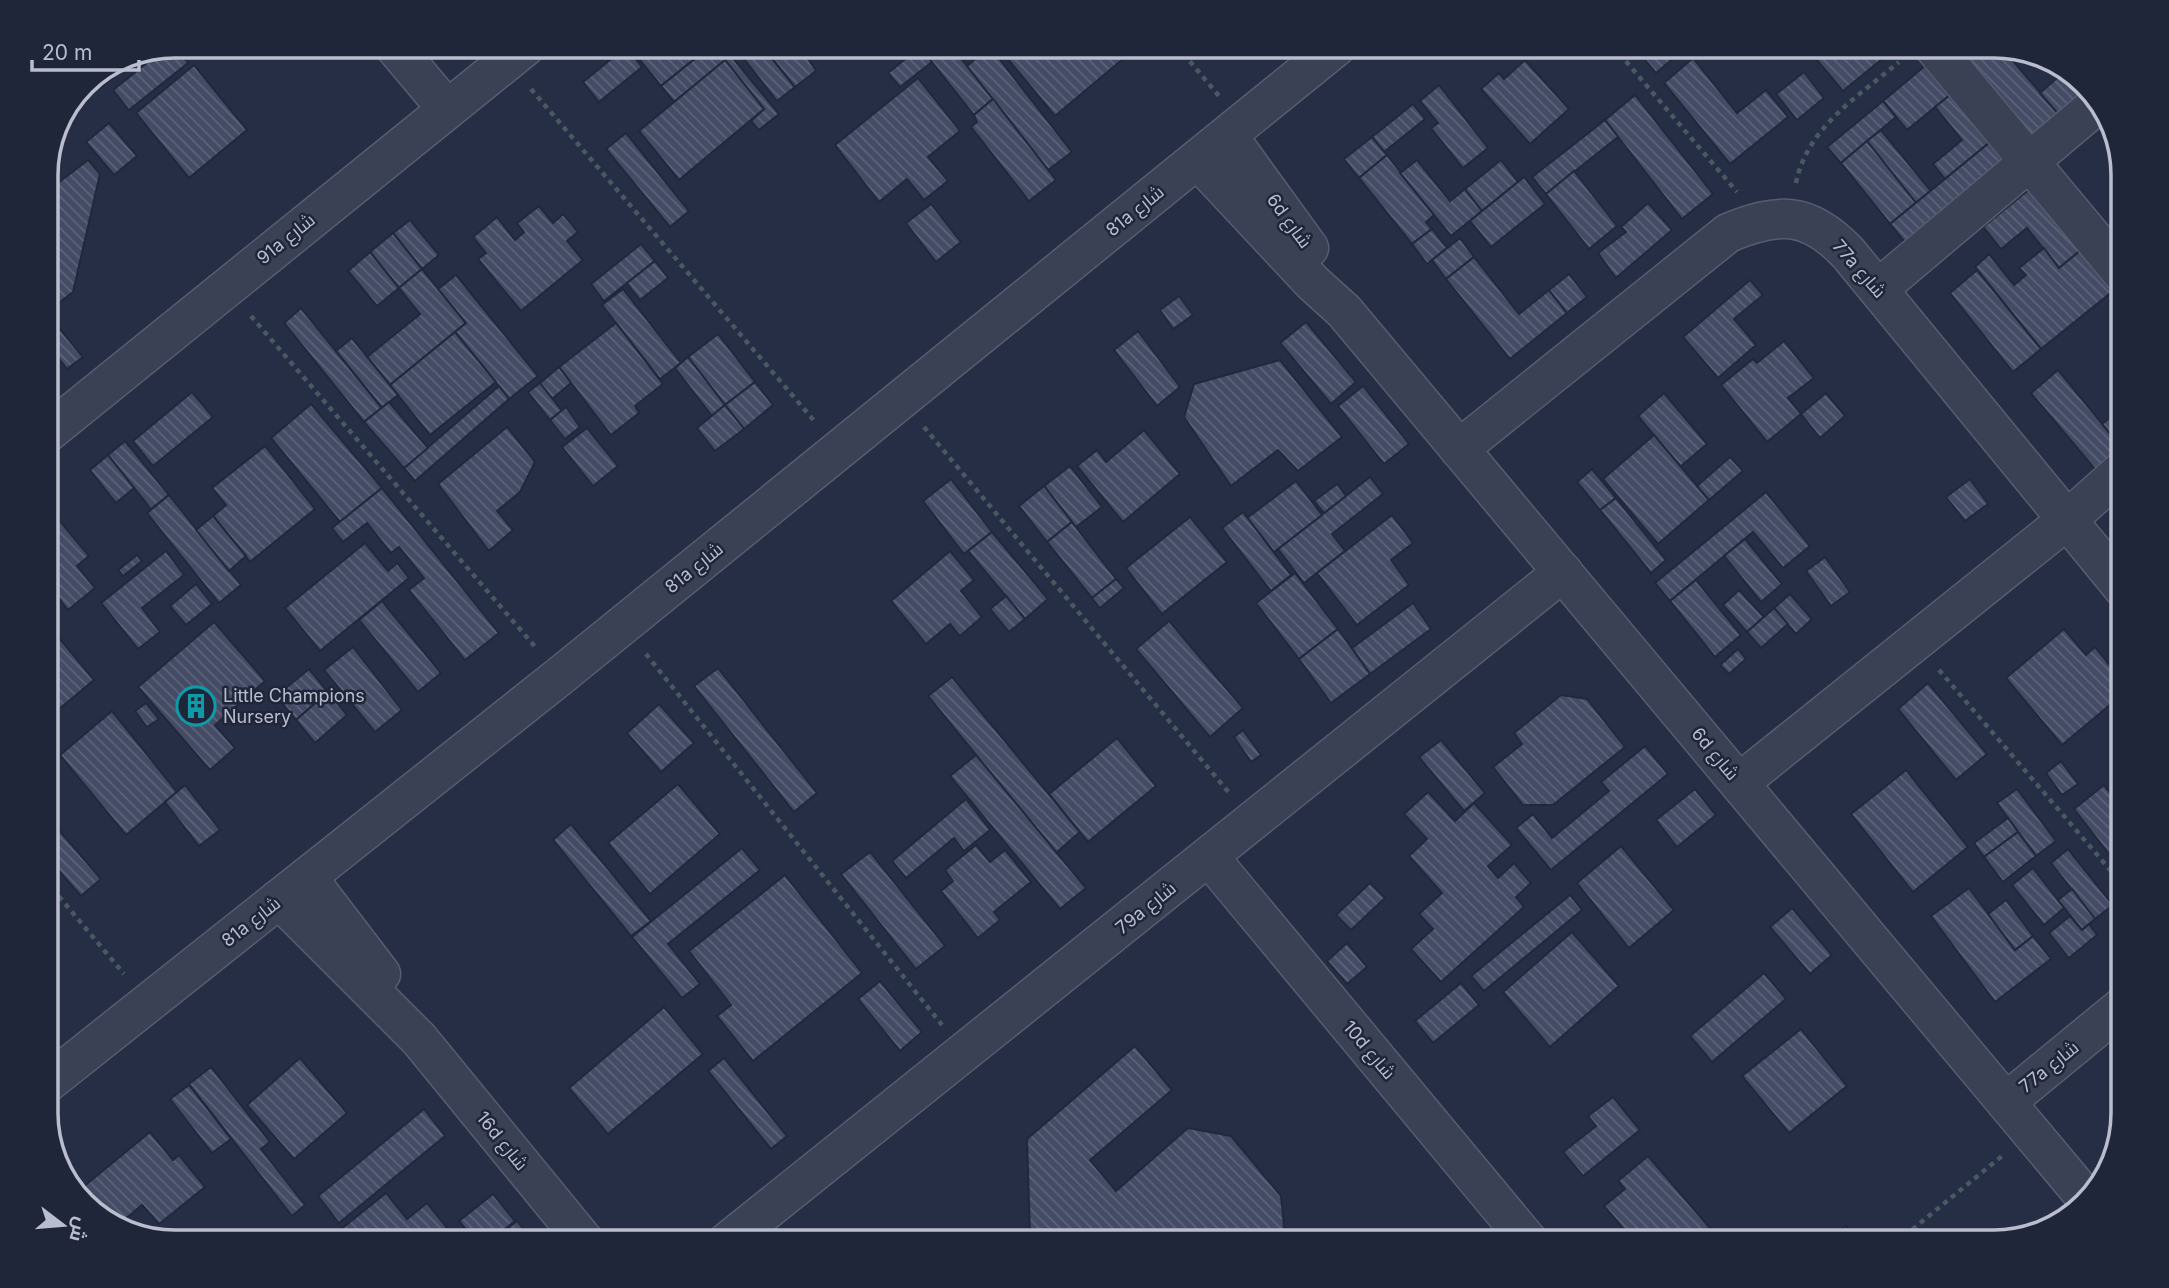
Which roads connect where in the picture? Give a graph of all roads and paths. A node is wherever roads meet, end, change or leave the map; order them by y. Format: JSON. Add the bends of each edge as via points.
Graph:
{"nodes":[{"id":1,"x":404,"y":58,"type":"edge"},
{"id":2,"x":511,"y":58,"type":"edge"},
{"id":3,"x":521,"y":58,"type":"edge"},
{"id":4,"x":1185,"y":58,"type":"edge"},
{"id":5,"x":1322,"y":58,"type":"edge"},
{"id":6,"x":1624,"y":58,"type":"edge"},
{"id":7,"x":1910,"y":58,"type":"edge"},
{"id":8,"x":1929,"y":58,"type":"edge"},
{"id":9,"x":447,"y":109,"type":"junction"},
{"id":10,"x":2091,"y":110,"type":"edge"},
{"id":11,"x":1235,"y":130,"type":"junction"},
{"id":12,"x":1198,"y":160,"type":"junction"},
{"id":13,"x":2029,"y":162,"type":"junction"},
{"id":14,"x":1774,"y":219,"type":"junction"},
{"id":15,"x":2111,"y":260,"type":"edge"},
{"id":16,"x":227,"y":287,"type":"junction"},
{"id":17,"x":1878,"y":289,"type":"junction"},
{"id":18,"x":1344,"y":311,"type":"junction"},
{"id":19,"x":901,"y":400,"type":"junction"},
{"id":20,"x":58,"y":424,"type":"edge"},
{"id":21,"x":1460,"y":449,"type":"junction"},
{"id":22,"x":839,"y":450,"type":"junction"},
{"id":23,"x":2111,"y":481,"type":"edge"},
{"id":24,"x":2067,"y":520,"type":"junction"},
{"id":25,"x":1563,"y":572,"type":"junction"},
{"id":26,"x":2111,"y":573,"type":"edge"},
{"id":27,"x":623,"y":626,"type":"junction"},
{"id":28,"x":1915,"y":642,"type":"junction"},
{"id":29,"x":560,"y":677,"type":"junction"},
{"id":30,"x":1739,"y":783,"type":"junction"},
{"id":31,"x":1253,"y":822,"type":"junction"},
{"id":32,"x":1209,"y":857,"type":"junction"},
{"id":33,"x":2111,"y":871,"type":"edge"},
{"id":34,"x":293,"y":888,"type":"junction"},
{"id":35,"x":58,"y":895,"type":"edge"},
{"id":36,"x":148,"y":1003,"type":"junction"},
{"id":37,"x":2111,"y":1016,"type":"edge"},
{"id":38,"x":964,"y":1053,"type":"junction"},
{"id":39,"x":58,"y":1074,"type":"edge"},
{"id":40,"x":2006,"y":1102,"type":"junction"},
{"id":41,"x":2032,"y":1132,"type":"junction"},
{"id":42,"x":2081,"y":1192,"type":"edge"},
{"id":43,"x":575,"y":1230,"type":"edge"},
{"id":44,"x":742,"y":1230,"type":"edge"},
{"id":45,"x":1519,"y":1230,"type":"edge"},
{"id":46,"x":1913,"y":1230,"type":"edge"}],
"edges":[{"from":1,"to":9,"type":"street"},
{"from":2,"to":9,"type":"street","name":"91a شارع"},
{"from":3,"to":22,"type":"path"},
{"from":4,"to":11,"type":"path"},
{"from":5,"to":11,"type":"street","name":"81a شارع"},
{"from":6,"to":14,"type":"path"},
{"from":7,"to":14,"type":"path","via":[[1826,122]]},
{"from":8,"to":13,"type":"street"},
{"from":9,"to":16,"type":"street","name":"91a شارع"},
{"from":10,"to":13,"type":"street"},
{"from":11,"to":12,"type":"street","name":"81a شارع"},
{"from":11,"to":18,"type":"street","name":"6d شارع"},
{"from":12,"to":18,"type":"street","name":"6d شارع"},
{"from":12,"to":19,"type":"street","name":"81a شارع"},
{"from":13,"to":15,"type":"street"},
{"from":13,"to":17,"type":"street"},
{"from":14,"to":17,"type":"street","name":"77a شارع","via":[[1812,224],[1832,236]]},
{"from":14,"to":21,"type":"street","via":[[1728,233]]},
{"from":16,"to":20,"type":"street","name":"91a شارع"},
{"from":16,"to":29,"type":"path"},
{"from":17,"to":24,"type":"street","name":"77a شارع"},
{"from":18,"to":21,"type":"street","name":"6d شارع"},
{"from":19,"to":22,"type":"street","name":"81a شارع"},
{"from":19,"to":31,"type":"path"},
{"from":21,"to":25,"type":"street","name":"6d شارع"},
{"from":22,"to":27,"type":"street","name":"81a شارع"},
{"from":23,"to":24,"type":"street"},
{"from":24,"to":26,"type":"street","name":"77a شارع"},
{"from":24,"to":28,"type":"street"},
{"from":25,"to":30,"type":"street","name":"6d شارع"},
{"from":25,"to":31,"type":"street","name":"79a شارع"},
{"from":27,"to":29,"type":"street","name":"81a شارع"},
{"from":27,"to":38,"type":"path"},
{"from":28,"to":30,"type":"street"},
{"from":28,"to":33,"type":"path"},
{"from":29,"to":34,"type":"street","name":"81a شارع"},
{"from":30,"to":40,"type":"street","name":"6d شارع"},
{"from":31,"to":32,"type":"street","name":"79a شارع"},
{"from":32,"to":38,"type":"street","name":"79a شارع"},
{"from":32,"to":45,"type":"street","name":"10d شارع"},
{"from":34,"to":36,"type":"street","name":"81a شارع"},
{"from":34,"to":43,"type":"street","name":"16d شارع","via":[[390,986],[419,1039]]},
{"from":35,"to":36,"type":"path"},
{"from":36,"to":39,"type":"street","name":"81a شارع"},
{"from":37,"to":40,"type":"street","name":"77a شارع"},
{"from":38,"to":44,"type":"street","name":"79a شارع"},
{"from":40,"to":41,"type":"street","name":"6d شارع"},
{"from":41,"to":42,"type":"street","name":"6d شارع"},
{"from":41,"to":46,"type":"path"}]}
